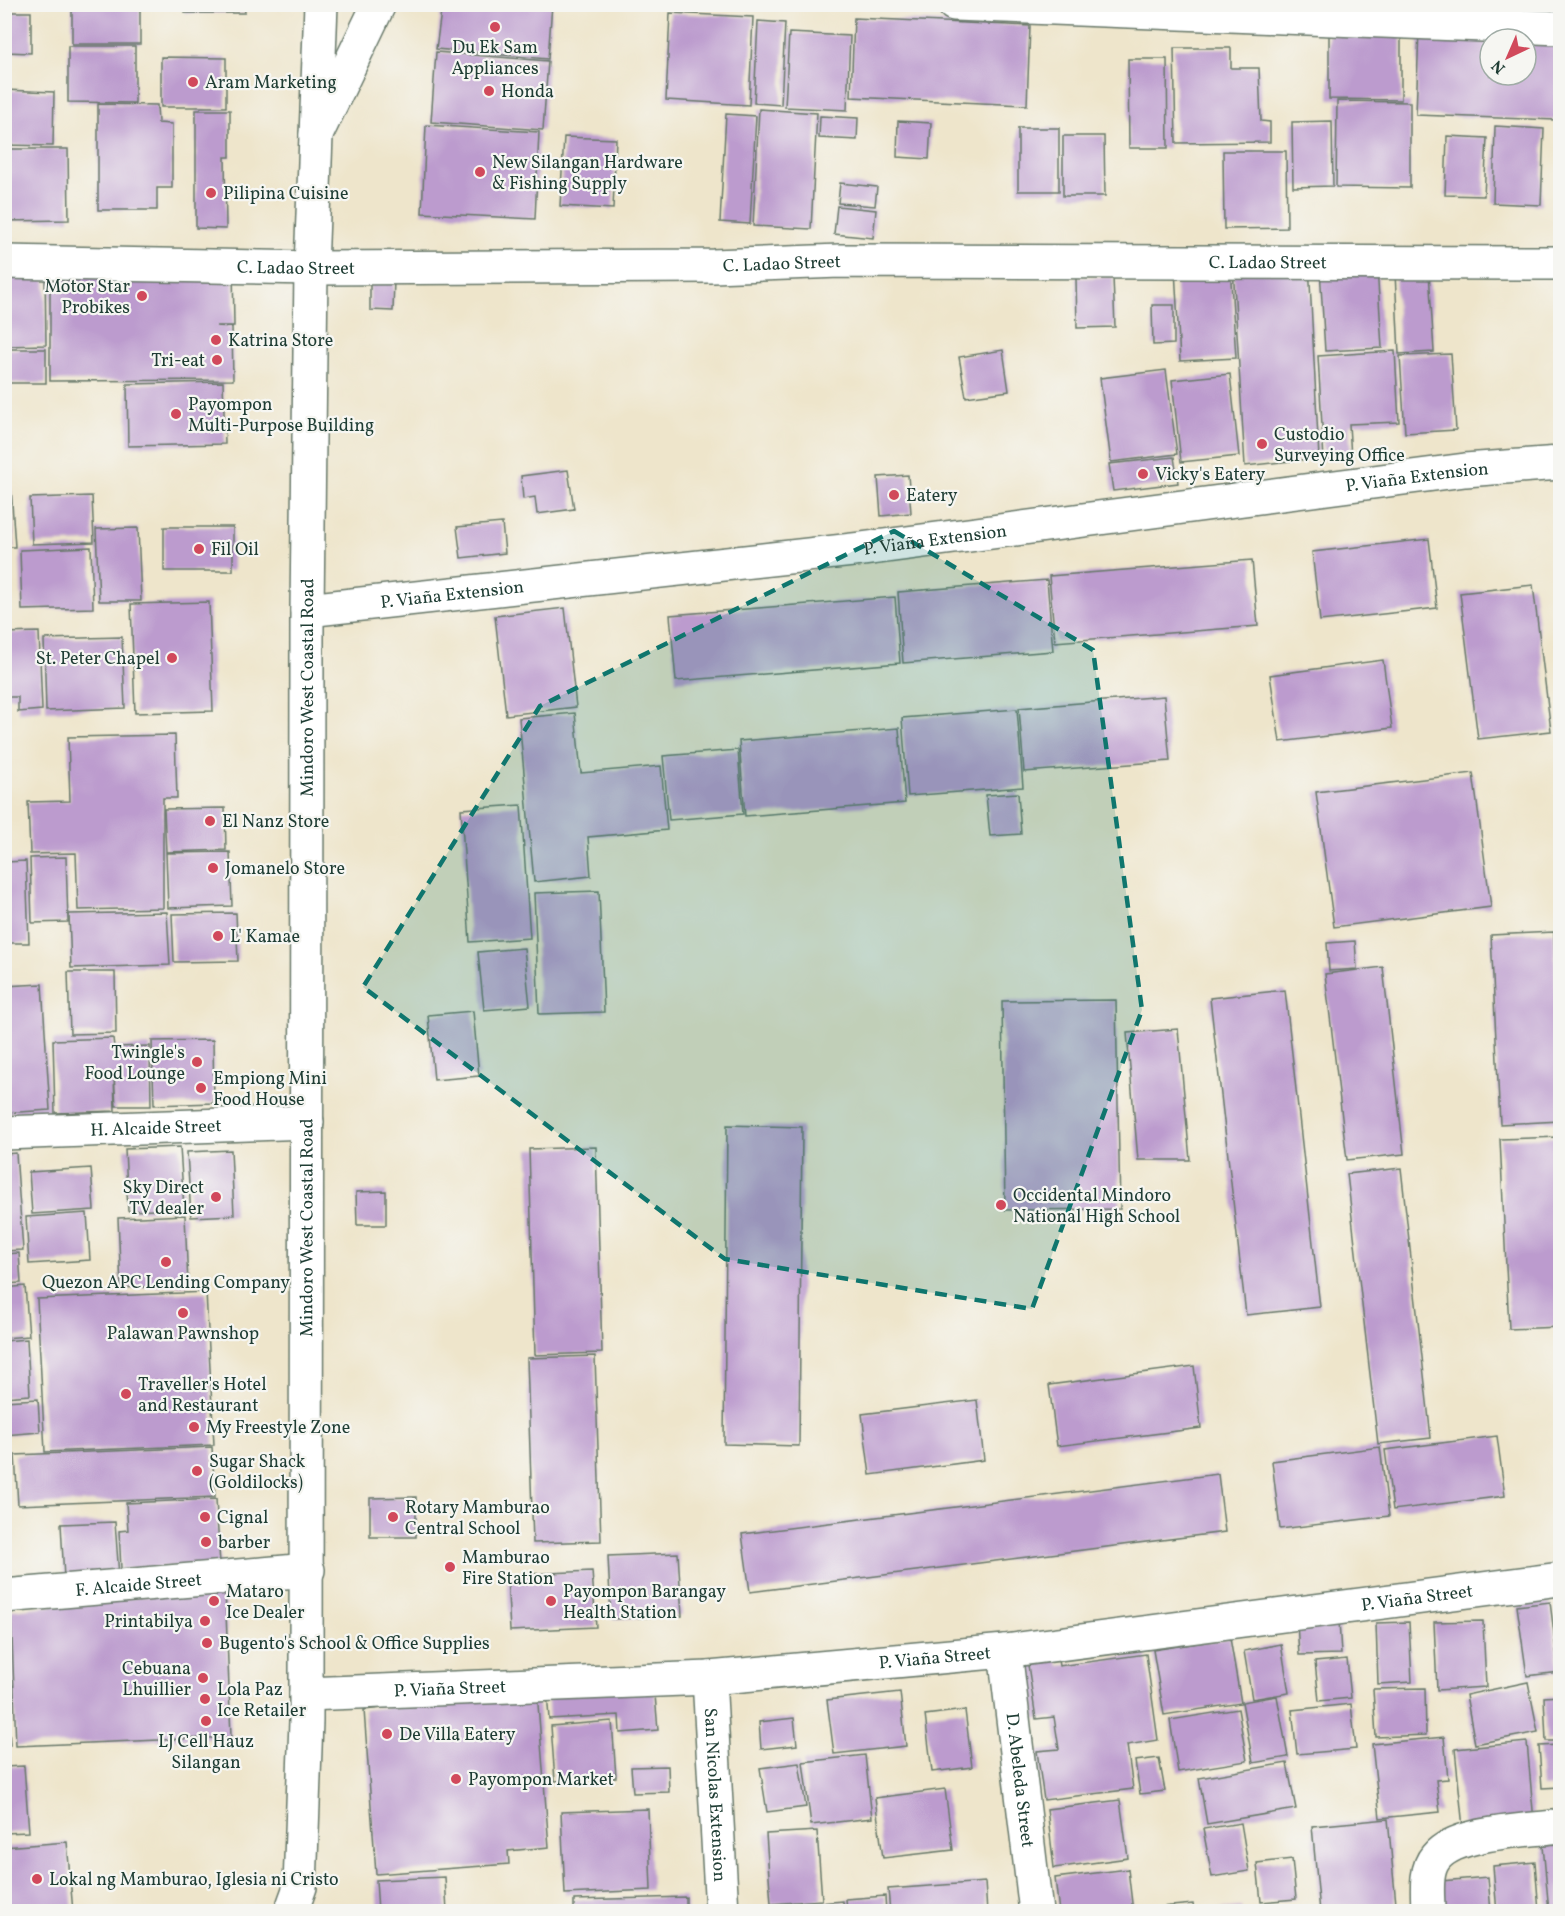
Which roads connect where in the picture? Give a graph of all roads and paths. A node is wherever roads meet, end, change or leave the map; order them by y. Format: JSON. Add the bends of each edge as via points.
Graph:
{"nodes":[{"id":1,"x":321,"y":4,"type":"edge"},
{"id":2,"x":379,"y":4,"type":"edge"},
{"id":3,"x":954,"y":4,"type":"edge"},
{"id":4,"x":1560,"y":28,"type":"edge"},
{"id":5,"x":316,"y":135,"type":"junction"},
{"id":6,"x":4,"y":262,"type":"edge"},
{"id":7,"x":1560,"y":263,"type":"edge"},
{"id":8,"x":311,"y":268,"type":"junction"},
{"id":9,"x":1560,"y":463,"type":"edge"},
{"id":10,"x":307,"y":610,"type":"junction"},
{"id":11,"x":308,"y":1122,"type":"junction"},
{"id":12,"x":4,"y":1133,"type":"edge"},
{"id":13,"x":308,"y":1570,"type":"junction"},
{"id":14,"x":1560,"y":1579,"type":"edge"},
{"id":15,"x":4,"y":1596,"type":"edge"},
{"id":16,"x":1005,"y":1651,"type":"junction"},
{"id":17,"x":709,"y":1678,"type":"junction"},
{"id":18,"x":306,"y":1694,"type":"junction"},
{"id":19,"x":1560,"y":1826,"type":"edge"},
{"id":20,"x":298,"y":1903,"type":"edge"},
{"id":21,"x":722,"y":1911,"type":"edge"},
{"id":22,"x":1036,"y":1911,"type":"edge"},
{"id":23,"x":1428,"y":1911,"type":"edge"}],
"edges":[{"from":1,"to":5,"type":"street","name":"Mindoro West Coastal Road"},
{"from":2,"to":5,"type":"street"},
{"from":3,"to":4,"type":"street"},
{"from":5,"to":8,"type":"street","name":"Mindoro West Coastal Road"},
{"from":6,"to":8,"type":"street","name":"C. Ladao Street"},
{"from":7,"to":8,"type":"street","name":"C. Ladao Street","via":[[840,261],[713,266]]},
{"from":8,"to":10,"type":"street","name":"Mindoro West Coastal Road"},
{"from":9,"to":10,"type":"street","name":"P. Viaña Extension","via":[[1465,470],[862,549]]},
{"from":10,"to":11,"type":"street","name":"Mindoro West Coastal Road"},
{"from":11,"to":12,"type":"street","name":"H. Alcaide Street"},
{"from":11,"to":13,"type":"street","name":"Mindoro West Coastal Road"},
{"from":13,"to":15,"type":"street","name":"F. Alcaide Street"},
{"from":13,"to":18,"type":"street","name":"Mindoro West Coastal Road"},
{"from":14,"to":16,"type":"street","name":"P. Viaña Street"},
{"from":16,"to":17,"type":"street","name":"P. Viaña Street"},
{"from":16,"to":22,"type":"street","name":"D. Abeleda Street"},
{"from":17,"to":18,"type":"street","name":"P. Viaña Street"},
{"from":17,"to":21,"type":"street","name":"San Nicolas Extension"},
{"from":18,"to":20,"type":"street","name":"Mindoro West Coastal Road"},
{"from":19,"to":23,"type":"street","via":[[1460,1840],[1436,1857],[1428,1874]]}]}
